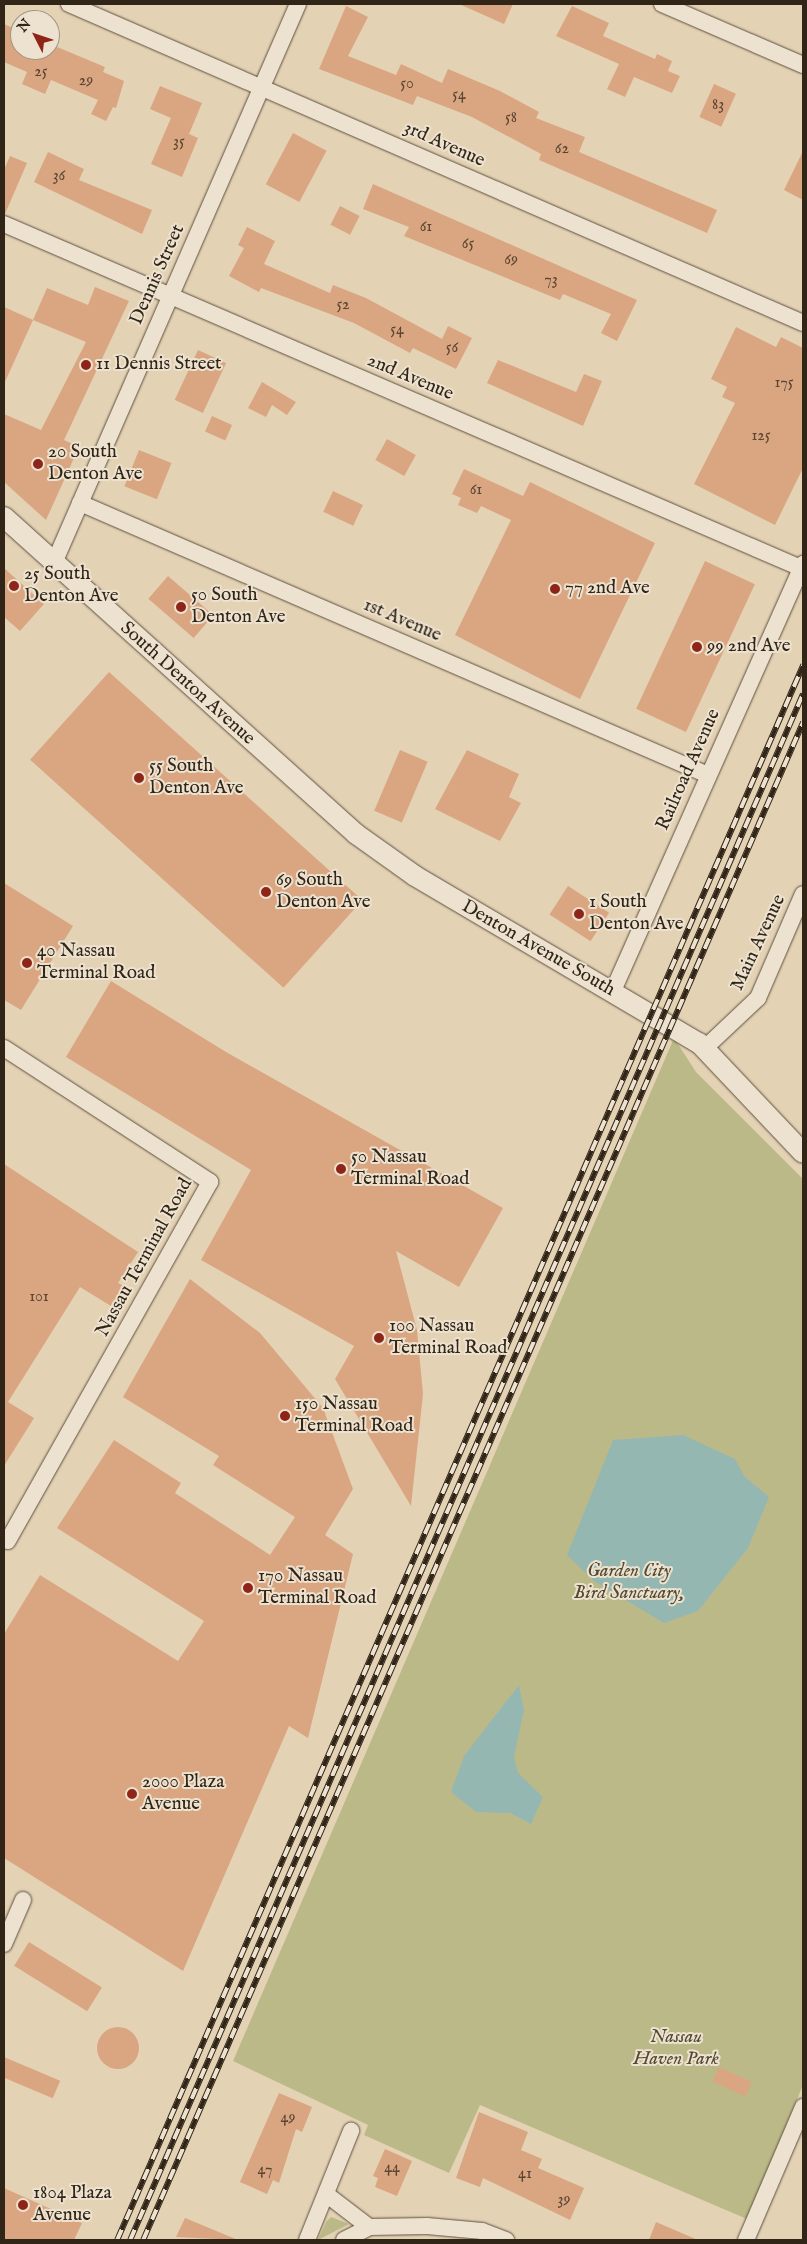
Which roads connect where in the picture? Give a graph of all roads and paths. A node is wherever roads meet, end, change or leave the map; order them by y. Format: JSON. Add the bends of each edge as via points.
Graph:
{"nodes":[{"id":1,"x":69,"y":4,"type":"edge"},
{"id":2,"x":298,"y":4,"type":"edge"},
{"id":3,"x":662,"y":4,"type":"edge"},
{"id":4,"x":803,"y":65,"type":"edge"},
{"id":5,"x":261,"y":88,"type":"junction"},
{"id":6,"x":4,"y":224,"type":"edge"},
{"id":7,"x":170,"y":296,"type":"junction"},
{"id":8,"x":803,"y":323,"type":"edge"},
{"id":9,"x":80,"y":502,"type":"junction"},
{"id":10,"x":4,"y":517,"type":"edge"},
{"id":11,"x":54,"y":563,"type":"junction"},
{"id":12,"x":802,"y":566,"type":"edge"},
{"id":13,"x":708,"y":774,"type":"junction"},
{"id":14,"x":373,"y":847,"type":"joint"},
{"id":15,"x":803,"y":894,"type":"edge"},
{"id":16,"x":612,"y":993,"type":"junction"},
{"id":17,"x":4,"y":1048,"type":"edge"},
{"id":18,"x":705,"y":1048,"type":"junction"},
{"id":19,"x":803,"y":1153,"type":"edge"},
{"id":20,"x":8,"y":1541,"type":"dead end"},
{"id":21,"x":23,"y":1900,"type":"dead end"},
{"id":22,"x":4,"y":1944,"type":"edge"},
{"id":23,"x":803,"y":2107,"type":"edge"},
{"id":24,"x":800,"y":2125,"type":"edge"},
{"id":25,"x":351,"y":2131,"type":"dead end"},
{"id":26,"x":326,"y":2194,"type":"junction"},
{"id":27,"x":370,"y":2227,"type":"junction"},
{"id":28,"x":307,"y":2240,"type":"edge"},
{"id":29,"x":344,"y":2240,"type":"edge"},
{"id":30,"x":506,"y":2240,"type":"edge"},
{"id":31,"x":746,"y":2240,"type":"edge"}],
"edges":[{"from":1,"to":5,"type":"street","name":"3rd Avenue"},
{"from":2,"to":5,"type":"street","name":"Dennis Street"},
{"from":3,"to":4,"type":"street"},
{"from":5,"to":7,"type":"street","name":"Dennis Street"},
{"from":5,"to":8,"type":"street","name":"3rd Avenue"},
{"from":6,"to":7,"type":"street","name":"2nd Avenue"},
{"from":7,"to":9,"type":"street","name":"Dennis Street"},
{"from":7,"to":12,"type":"street","name":"2nd Avenue"},
{"from":9,"to":11,"type":"street","name":"Dennis Street"},
{"from":9,"to":13,"type":"street","name":"1st Avenue"},
{"from":10,"to":11,"type":"street","name":"South Denton Avenue"},
{"from":11,"to":14,"type":"street","name":"South Denton Avenue"},
{"from":12,"to":13,"type":"street","name":"Railroad Avenue"},
{"from":13,"to":16,"type":"street","name":"Railroad Avenue"},
{"from":14,"to":16,"type":"street","name":"Denton Avenue South"},
{"from":15,"to":18,"type":"street","name":"Main Avenue","via":[[758,998]]},
{"from":16,"to":18,"type":"street","name":"Denton Avenue South"},
{"from":17,"to":20,"type":"street","name":"Nassau Terminal Road","via":[[210,1182]]},
{"from":18,"to":19,"type":"street","name":"Denton Avenue South"},
{"from":21,"to":22,"type":"street"},
{"from":23,"to":24,"type":"street"},
{"from":24,"to":31,"type":"street"},
{"from":25,"to":26,"type":"street"},
{"from":26,"to":27,"type":"street"},
{"from":26,"to":28,"type":"street"},
{"from":27,"to":29,"type":"street"},
{"from":27,"to":30,"type":"street","via":[[427,2226],[482,2232]]}]}
